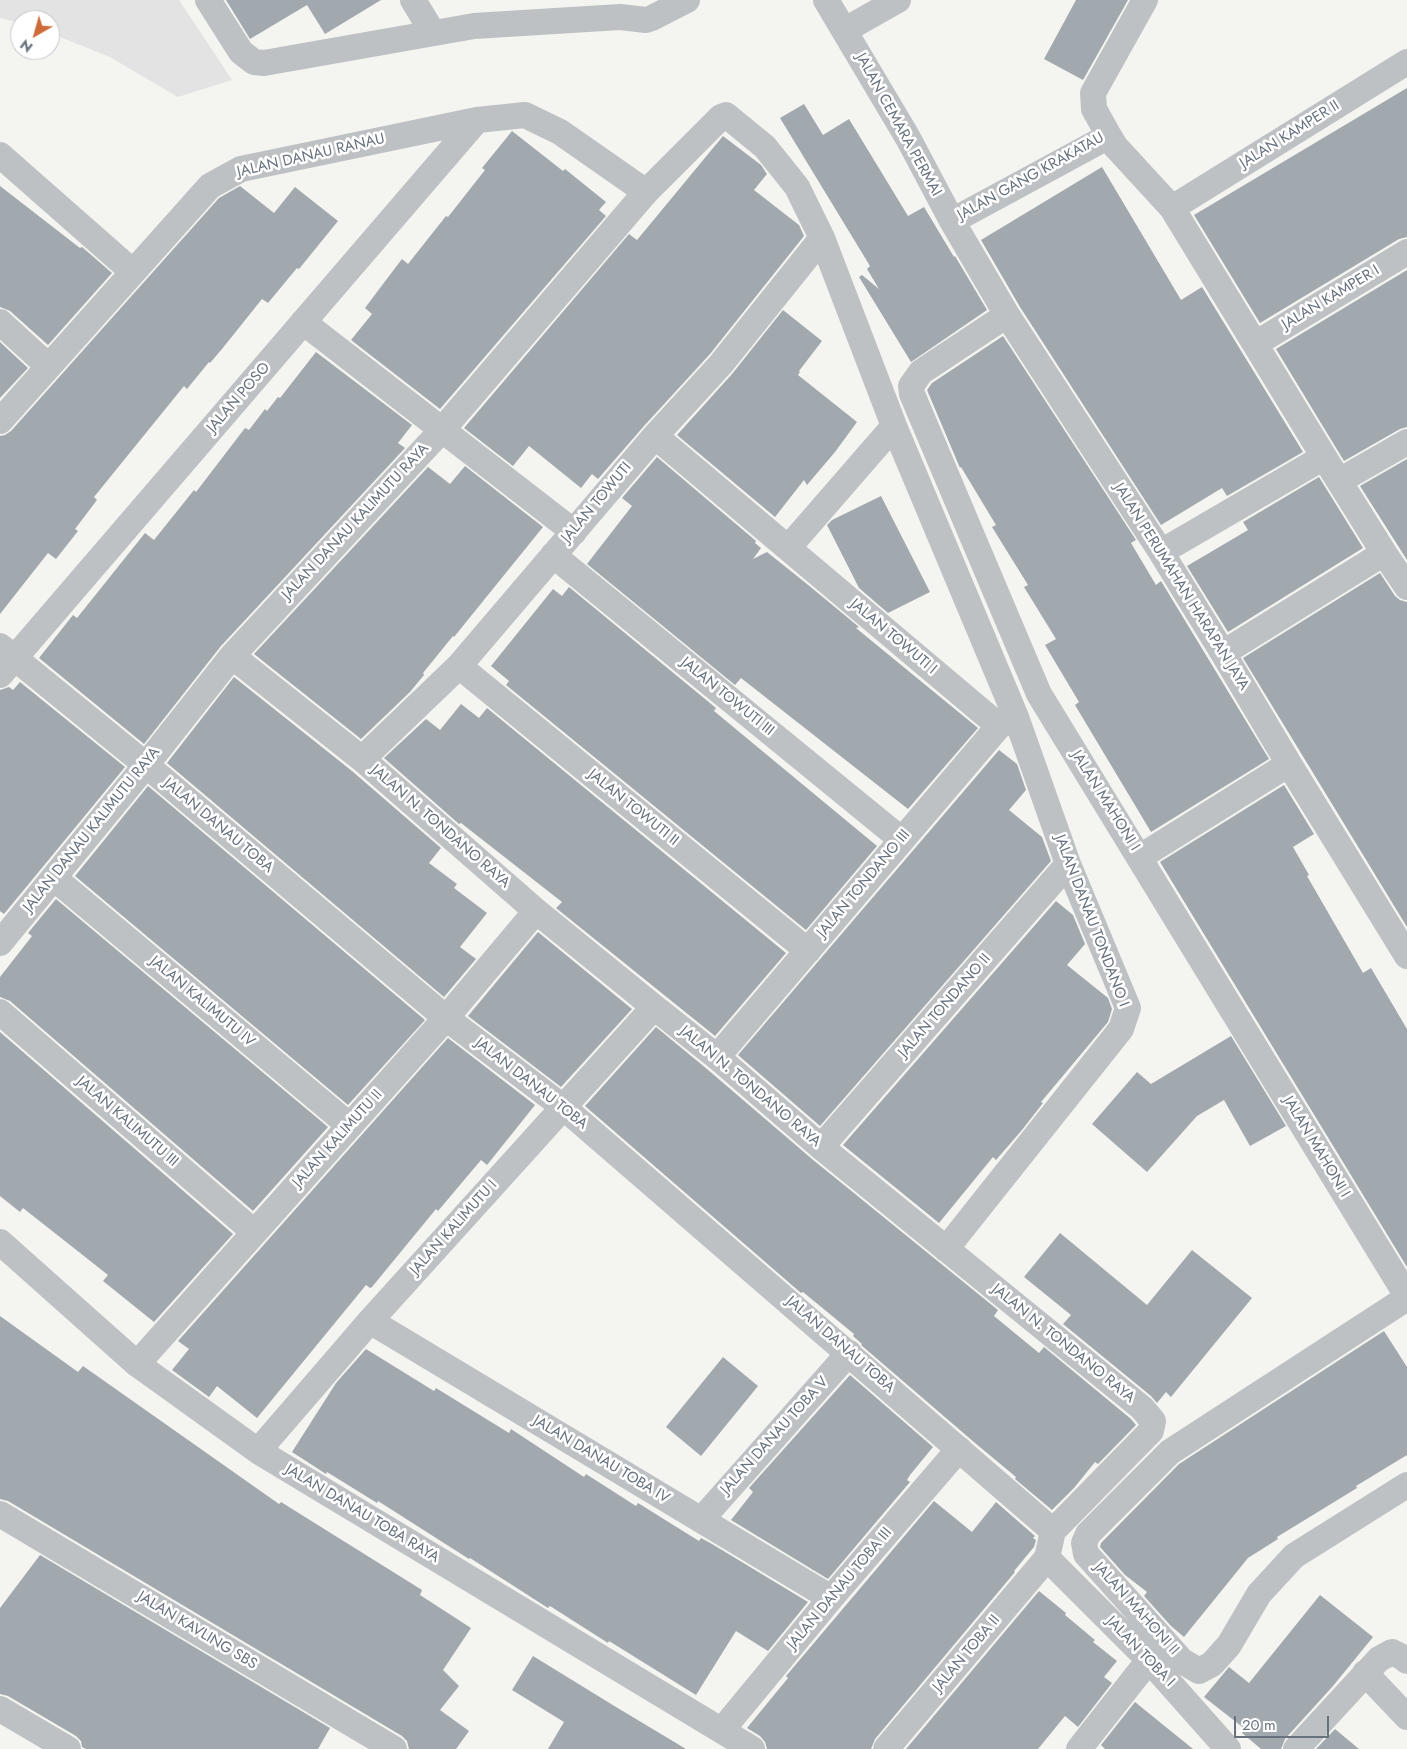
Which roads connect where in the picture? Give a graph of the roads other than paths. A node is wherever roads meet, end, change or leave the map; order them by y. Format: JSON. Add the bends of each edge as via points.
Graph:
{"nodes":[{"id":1,"x":208,"y":0,"type":"edge"},
{"id":2,"x":413,"y":0,"type":"edge"},
{"id":3,"x":687,"y":0,"type":"edge"},
{"id":4,"x":826,"y":0,"type":"edge"},
{"id":5,"x":898,"y":0,"type":"edge"},
{"id":6,"x":1145,"y":0,"type":"edge"},
{"id":7,"x":615,"y":9,"type":"edge"},
{"id":8,"x":845,"y":30,"type":"junction"},
{"id":9,"x":433,"y":33,"type":"junction"},
{"id":10,"x":1407,"y":62,"type":"edge"},
{"id":11,"x":726,"y":115,"type":"joint"},
{"id":12,"x":477,"y":120,"type":"junction"},
{"id":13,"x":1109,"y":136,"type":"junction"},
{"id":14,"x":0,"y":154,"type":"edge"},
{"id":15,"x":646,"y":192,"type":"junction"},
{"id":16,"x":1172,"y":208,"type":"junction"},
{"id":17,"x":952,"y":220,"type":"junction"},
{"id":18,"x":822,"y":238,"type":"junction"},
{"id":19,"x":1407,"y":252,"type":"edge"},
{"id":20,"x":133,"y":272,"type":"junction"},
{"id":21,"x":1007,"y":315,"type":"junction"},
{"id":22,"x":0,"y":322,"type":"edge"},
{"id":23,"x":304,"y":322,"type":"junction"},
{"id":24,"x":1254,"y":344,"type":"junction"},
{"id":25,"x":48,"y":366,"type":"junction"},
{"id":26,"x":0,"y":421,"type":"edge"},
{"id":27,"x":894,"y":426,"type":"junction"},
{"id":28,"x":442,"y":430,"type":"junction"},
{"id":29,"x":655,"y":436,"type":"junction"},
{"id":30,"x":1407,"y":442,"type":"edge"},
{"id":31,"x":1324,"y":457,"type":"junction"},
{"id":32,"x":1339,"y":481,"type":"junction"},
{"id":33,"x":574,"y":532,"type":"junction"},
{"id":34,"x":788,"y":548,"type":"junction"},
{"id":35,"x":1161,"y":552,"type":"junction"},
{"id":36,"x":1384,"y":553,"type":"junction"},
{"id":37,"x":553,"y":555,"type":"junction"},
{"id":38,"x":1407,"y":588,"type":"edge"},
{"id":39,"x":1224,"y":653,"type":"junction"},
{"id":40,"x":232,"y":656,"type":"junction"},
{"id":41,"x":5,"y":660,"type":"edge"},
{"id":42,"x":459,"y":666,"type":"junction"},
{"id":43,"x":1007,"y":722,"type":"junction"},
{"id":44,"x":362,"y":759,"type":"junction"},
{"id":45,"x":1289,"y":764,"type":"junction"},
{"id":46,"x":146,"y":765,"type":"junction"},
{"id":47,"x":902,"y":840,"type":"junction"},
{"id":48,"x":1140,"y":857,"type":"junction"},
{"id":49,"x":1068,"y":864,"type":"junction"},
{"id":50,"x":54,"y":878,"type":"junction"},
{"id":51,"x":536,"y":911,"type":"junction"},
{"id":52,"x":0,"y":943,"type":"edge"},
{"id":53,"x":808,"y":951,"type":"junction"},
{"id":54,"x":1407,"y":956,"type":"edge"},
{"id":55,"x":654,"y":1008,"type":"junction"},
{"id":56,"x":0,"y":1012,"type":"edge"},
{"id":57,"x":446,"y":1018,"type":"junction"},
{"id":58,"x":717,"y":1057,"type":"junction"},
{"id":59,"x":563,"y":1107,"type":"junction"},
{"id":60,"x":350,"y":1126,"type":"junction"},
{"id":61,"x":821,"y":1147,"type":"junction"},
{"id":62,"x":254,"y":1232,"type":"junction"},
{"id":63,"x":0,"y":1242,"type":"edge"},
{"id":64,"x":946,"y":1249,"type":"junction"},
{"id":65,"x":1407,"y":1297,"type":"edge"},
{"id":66,"x":370,"y":1321,"type":"junction"},
{"id":67,"x":849,"y":1353,"type":"junction"},
{"id":68,"x":137,"y":1364,"type":"junction"},
{"id":69,"x":958,"y":1449,"type":"junction"},
{"id":70,"x":258,"y":1451,"type":"junction"},
{"id":71,"x":1407,"y":1485,"type":"edge"},
{"id":72,"x":0,"y":1514,"type":"edge"},
{"id":73,"x":701,"y":1520,"type":"junction"},
{"id":74,"x":1053,"y":1531,"type":"junction"},
{"id":75,"x":1047,"y":1558,"type":"junction"},
{"id":76,"x":831,"y":1598,"type":"junction"},
{"id":77,"x":1149,"y":1660,"type":"junction"},
{"id":78,"x":1407,"y":1662,"type":"edge"},
{"id":79,"x":1365,"y":1673,"type":"junction"},
{"id":80,"x":0,"y":1709,"type":"edge"},
{"id":81,"x":1407,"y":1717,"type":"edge"},
{"id":82,"x":722,"y":1730,"type":"junction"},
{"id":83,"x":58,"y":1746,"type":"edge"},
{"id":84,"x":394,"y":1749,"type":"edge"},
{"id":85,"x":752,"y":1749,"type":"edge"},
{"id":86,"x":886,"y":1749,"type":"edge"},
{"id":87,"x":1079,"y":1749,"type":"edge"},
{"id":88,"x":1228,"y":1749,"type":"edge"},
{"id":89,"x":1296,"y":1749,"type":"edge"}],
"edges":[{"from":1,"to":9,"type":"street","via":[[242,52],[254,62],[264,63]]},
{"from":2,"to":9,"type":"street"},
{"from":3,"to":7,"type":"street","via":[[646,20]]},
{"from":4,"to":8,"type":"street","name":"JALAN CEMARA PERMAI"},
{"from":5,"to":8,"type":"street"},
{"from":6,"to":13,"type":"street","name":"JALAN GANG KRAKATAU","via":[[1093,93],[1094,109]]},
{"from":7,"to":9,"type":"street"},
{"from":8,"to":17,"type":"street","name":"JALAN CEMARA PERMAI"},
{"from":10,"to":16,"type":"street","name":"JALAN KAMPER II"},
{"from":11,"to":15,"type":"street","name":"JALAN DANAU KALIMUTU RAYA"},
{"from":11,"to":18,"type":"street","name":"JALAN DANAU TONDANO I","via":[[765,147],[797,187]]},
{"from":12,"to":15,"type":"street","name":"JALAN DANAU RANAU","via":[[524,115],[560,132]]},
{"from":12,"to":20,"type":"street","name":"JALAN DANAU RANAU","via":[[241,169],[210,186]]},
{"from":12,"to":23,"type":"street","name":"JALAN POSO"},
{"from":13,"to":16,"type":"street"},
{"from":13,"to":17,"type":"street","name":"JALAN GANG KRAKATAU"},
{"from":14,"to":20,"type":"street"},
{"from":15,"to":28,"type":"street","name":"JALAN DANAU KALIMUTU RAYA"},
{"from":16,"to":24,"type":"street"},
{"from":17,"to":21,"type":"street","name":"JALAN PERUMAHAN HARAPAN JAYA"},
{"from":18,"to":27,"type":"street","name":"JALAN DANAU TONDANO I"},
{"from":18,"to":29,"type":"street","name":"JALAN TOWUTI","via":[[721,364]]},
{"from":19,"to":24,"type":"street","name":"JALAN KAMPER I"},
{"from":20,"to":25,"type":"street","name":"JALAN DANAU RANAU"},
{"from":21,"to":35,"type":"street","name":"JALAN PERUMAHAN HARAPAN JAYA"},
{"from":21,"to":48,"type":"street","name":"JALAN MAHONI I","via":[[921,372],[911,386],[912,394],[1039,694]]},
{"from":22,"to":25,"type":"street"},
{"from":23,"to":28,"type":"street"},
{"from":23,"to":41,"type":"street","name":"JALAN POSO"},
{"from":24,"to":31,"type":"street"},
{"from":25,"to":26,"type":"street","name":"JALAN DANAU RANAU"},
{"from":27,"to":34,"type":"street"},
{"from":27,"to":43,"type":"street","name":"JALAN DANAU TONDANO I"},
{"from":28,"to":33,"type":"street"},
{"from":28,"to":40,"type":"street","name":"JALAN DANAU KALIMUTU RAYA"},
{"from":29,"to":33,"type":"street","name":"JALAN TOWUTI"},
{"from":29,"to":34,"type":"street","name":"JALAN TOWUTI I"},
{"from":30,"to":32,"type":"street"},
{"from":31,"to":32,"type":"street"},
{"from":31,"to":35,"type":"street"},
{"from":32,"to":36,"type":"street"},
{"from":33,"to":37,"type":"street","name":"JALAN TOWUTI"},
{"from":34,"to":43,"type":"street","name":"JALAN TOWUTI I"},
{"from":35,"to":39,"type":"street","name":"JALAN PERUMAHAN HARAPAN JAYA"},
{"from":36,"to":38,"type":"street"},
{"from":36,"to":39,"type":"street"},
{"from":37,"to":42,"type":"street","name":"JALAN TOWUTI"},
{"from":37,"to":47,"type":"street","name":"JALAN TOWUTI III"},
{"from":39,"to":45,"type":"street","name":"JALAN PERUMAHAN HARAPAN JAYA"},
{"from":40,"to":44,"type":"street","name":"JALAN N. TONDANO RAYA"},
{"from":40,"to":46,"type":"street","name":"JALAN DANAU KALIMUTU RAYA"},
{"from":41,"to":46,"type":"street","name":"JALAN DANAU TOBA"},
{"from":42,"to":44,"type":"street","name":"JALAN TOWUTI"},
{"from":42,"to":53,"type":"street","name":"JALAN TOWUTI II"},
{"from":43,"to":47,"type":"street","name":"JALAN TONDANO III"},
{"from":43,"to":49,"type":"street","name":"JALAN DANAU TONDANO I"},
{"from":44,"to":51,"type":"street","name":"JALAN N. TONDANO RAYA"},
{"from":45,"to":48,"type":"street"},
{"from":45,"to":54,"type":"street","name":"JALAN PERUMAHAN HARAPAN JAYA"},
{"from":46,"to":50,"type":"street","name":"JALAN DANAU KALIMUTU RAYA"},
{"from":46,"to":57,"type":"street","name":"JALAN DANAU TOBA"},
{"from":47,"to":53,"type":"street","name":"JALAN TONDANO III"},
{"from":48,"to":65,"type":"street","name":"JALAN MAHONI I"},
{"from":49,"to":61,"type":"street","name":"JALAN TONDANO II"},
{"from":49,"to":64,"type":"street","name":"JALAN DANAU TONDANO I","via":[[1128,1008],[1121,1030]]},
{"from":50,"to":52,"type":"street","name":"JALAN DANAU KALIMUTU RAYA"},
{"from":50,"to":60,"type":"street","name":"JALAN KALIMUTU IV"},
{"from":51,"to":55,"type":"street","name":"JALAN N. TONDANO RAYA"},
{"from":51,"to":57,"type":"street","name":"JALAN KALIMUTU II"},
{"from":53,"to":58,"type":"street","name":"JALAN TONDANO III"},
{"from":55,"to":58,"type":"street","name":"JALAN N. TONDANO RAYA"},
{"from":55,"to":59,"type":"street","name":"JALAN KALIMUTU I"},
{"from":56,"to":62,"type":"street","name":"JALAN KALIMUTU III"},
{"from":57,"to":59,"type":"street","name":"JALAN DANAU TOBA"},
{"from":57,"to":60,"type":"street","name":"JALAN KALIMUTU II"},
{"from":58,"to":61,"type":"street","name":"JALAN N. TONDANO RAYA"},
{"from":59,"to":66,"type":"street","name":"JALAN KALIMUTU I"},
{"from":59,"to":67,"type":"street","name":"JALAN DANAU TOBA"},
{"from":60,"to":62,"type":"street","name":"JALAN KALIMUTU II"},
{"from":61,"to":64,"type":"street","name":"JALAN N. TONDANO RAYA"},
{"from":62,"to":68,"type":"street","name":"JALAN KALIMUTU II"},
{"from":63,"to":68,"type":"street","name":"JALAN DANAU TOBA RAYA"},
{"from":64,"to":74,"type":"street","name":"JALAN N. TONDANO RAYA","via":[[1153,1420],[1151,1431]]},
{"from":65,"to":71,"type":"street","name":"JALAN MAHONI II","via":[[1170,1452],[1099,1522],[1084,1544],[1086,1554],[1182,1661],[1199,1672],[1212,1664],[1229,1645],[1259,1594],[1294,1556]]},
{"from":66,"to":70,"type":"street","name":"JALAN KALIMUTU I"},
{"from":66,"to":73,"type":"street","name":"JALAN DANAU TOBA IV"},
{"from":67,"to":69,"type":"street","name":"JALAN DANAU TOBA"},
{"from":67,"to":73,"type":"street","name":"JALAN DANAU TOBA V"},
{"from":68,"to":70,"type":"street","name":"JALAN DANAU TOBA RAYA"},
{"from":69,"to":74,"type":"street","name":"JALAN DANAU TOBA"},
{"from":69,"to":76,"type":"street","name":"JALAN DANAU TOBA III"},
{"from":70,"to":82,"type":"street","name":"JALAN DANAU TOBA RAYA"},
{"from":72,"to":84,"type":"street","name":"JALAN KAVLING SBS"},
{"from":73,"to":76,"type":"street","name":"JALAN DANAU TOBA IV"},
{"from":74,"to":75,"type":"street"},
{"from":75,"to":77,"type":"street","name":"JALAN TOBA I"},
{"from":75,"to":86,"type":"street","name":"JALAN TOBA II"},
{"from":76,"to":82,"type":"street","name":"JALAN DANAU TOBA III"},
{"from":77,"to":87,"type":"street"},
{"from":77,"to":88,"type":"street","name":"JALAN TOBA I"},
{"from":78,"to":79,"type":"street","via":[[1392,1652]]},
{"from":79,"to":81,"type":"street"},
{"from":79,"to":89,"type":"street"},
{"from":80,"to":83,"type":"street"},
{"from":82,"to":85,"type":"street","name":"JALAN DANAU TOBA RAYA"}]}
